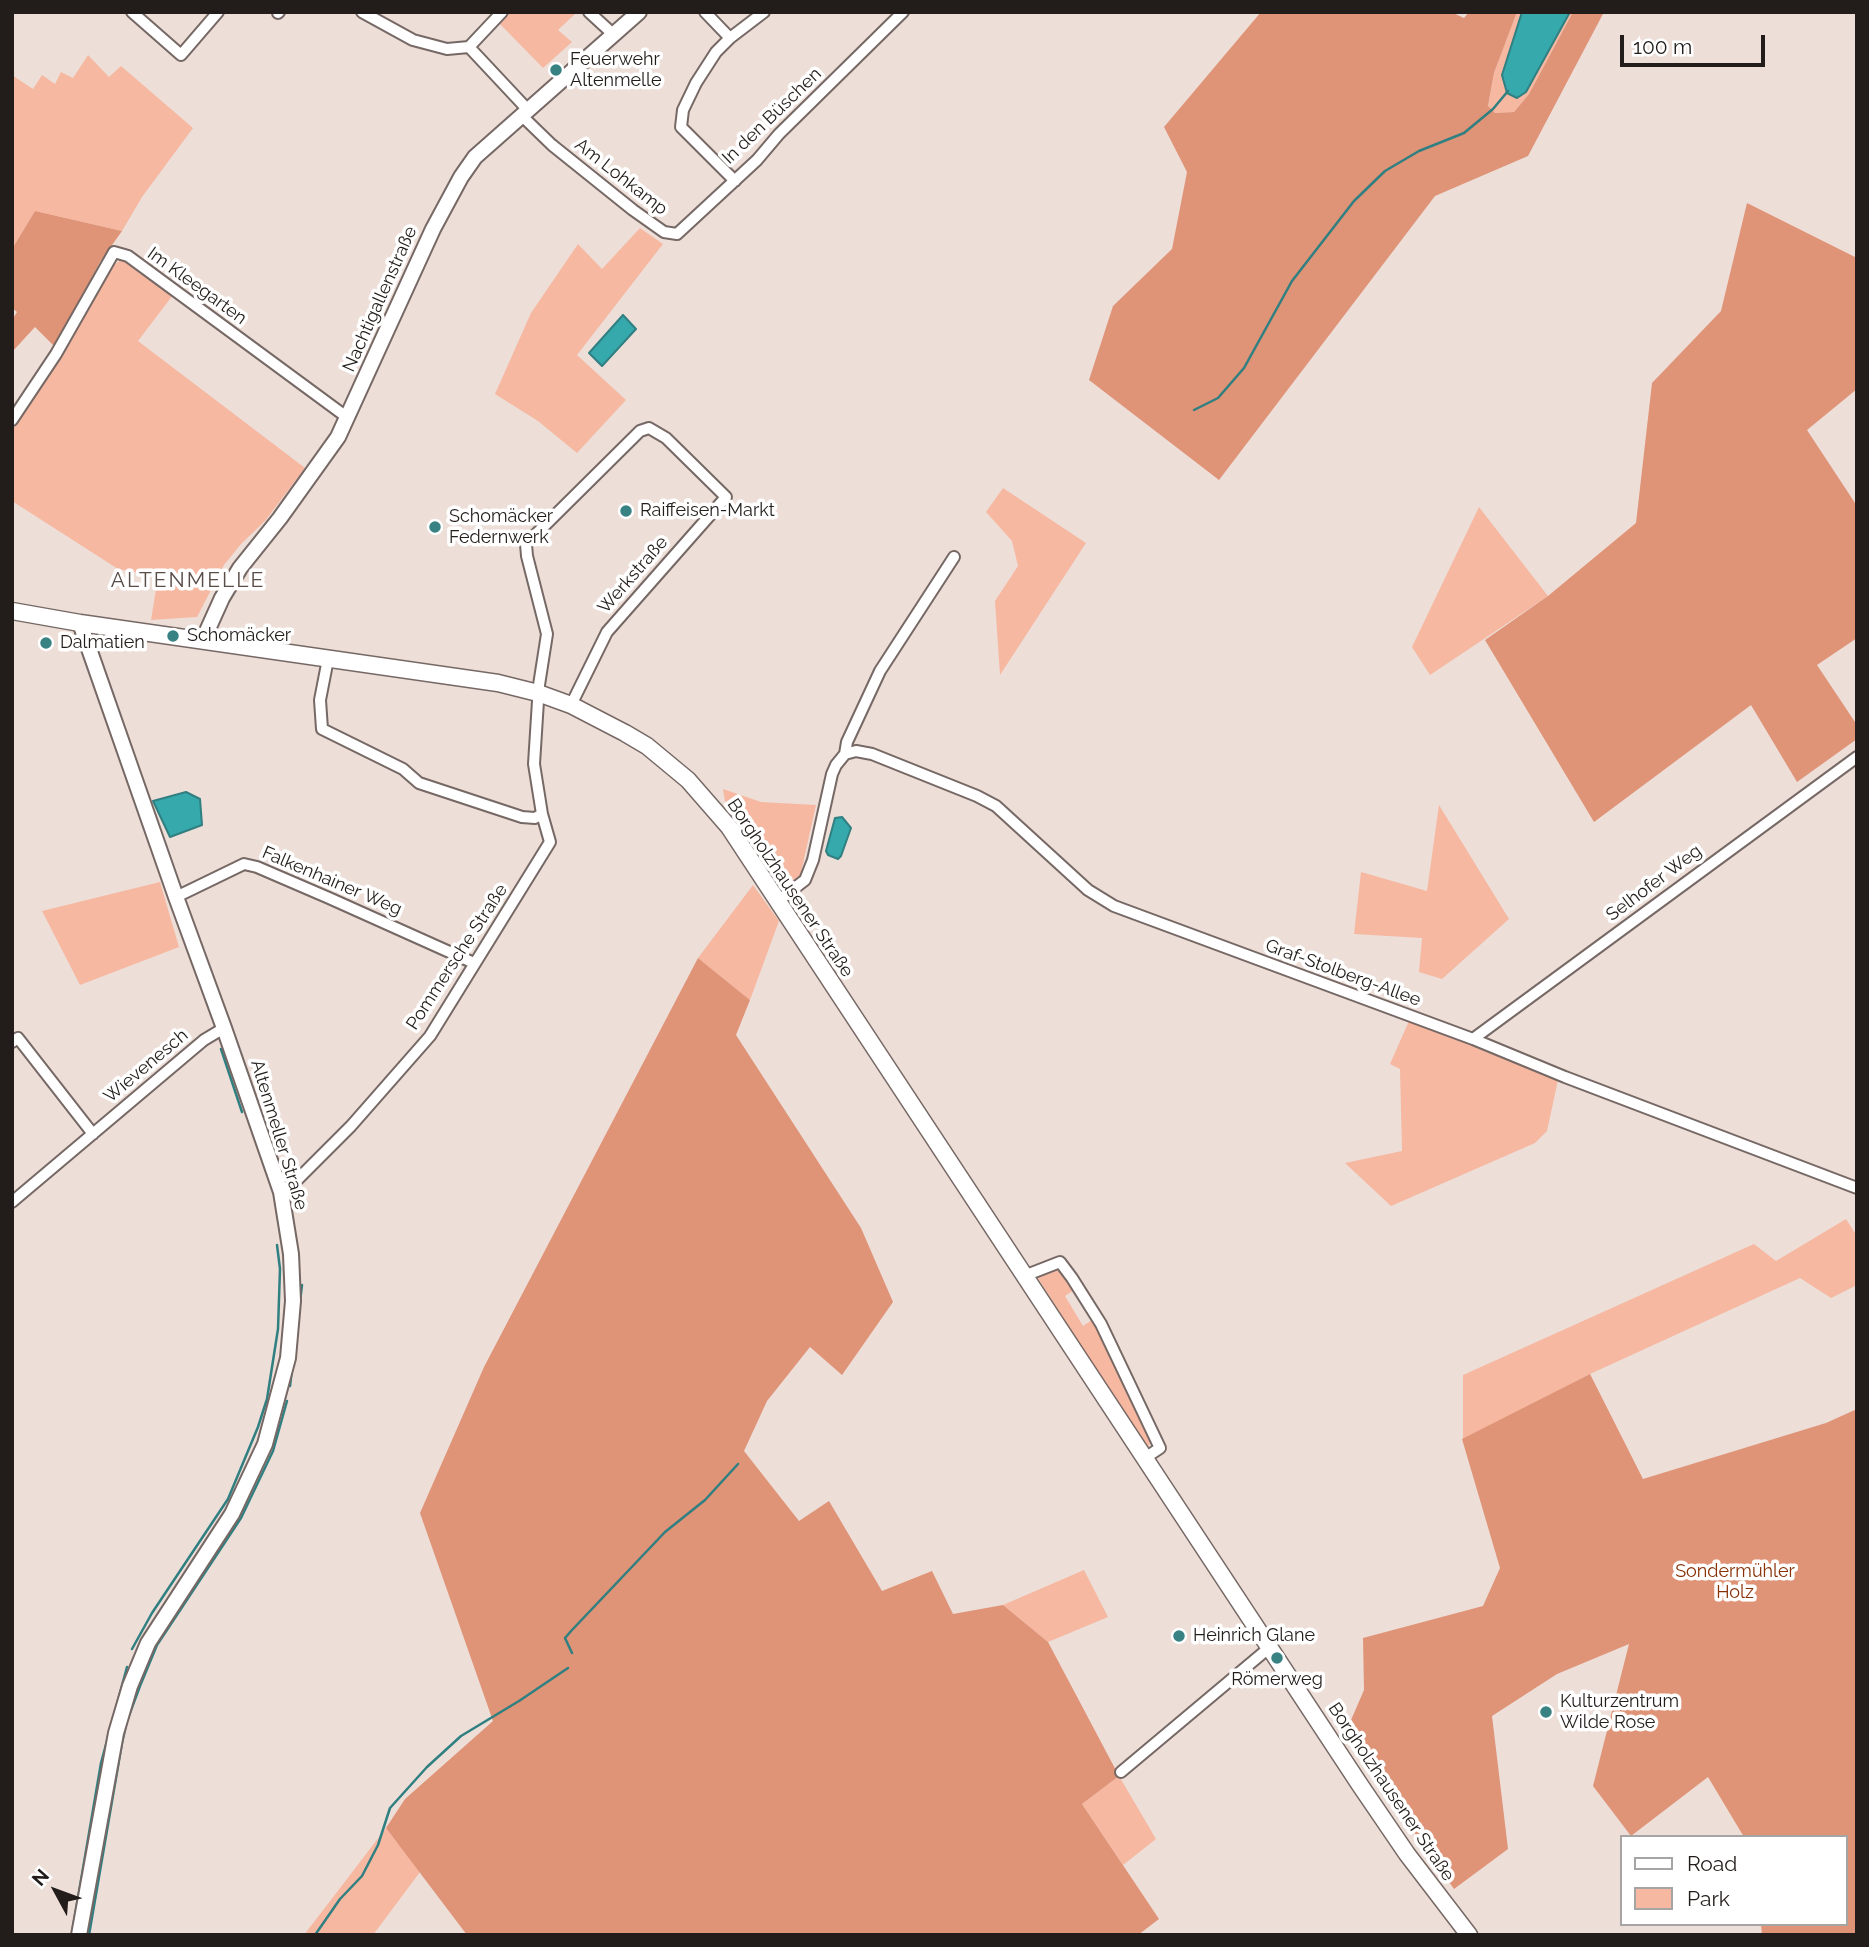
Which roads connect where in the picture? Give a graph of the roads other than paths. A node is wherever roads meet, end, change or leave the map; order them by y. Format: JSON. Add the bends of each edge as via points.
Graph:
{"nodes":[{"id":1,"x":132,"y":12,"type":"edge"},
{"id":2,"x":218,"y":12,"type":"edge"},
{"id":3,"x":362,"y":12,"type":"edge"},
{"id":4,"x":502,"y":12,"type":"edge"},
{"id":5,"x":589,"y":12,"type":"edge"},
{"id":6,"x":639,"y":12,"type":"edge"},
{"id":7,"x":705,"y":12,"type":"edge"},
{"id":8,"x":764,"y":12,"type":"edge"},
{"id":9,"x":902,"y":12,"type":"edge"},
{"id":10,"x":614,"y":35,"type":"junction"},
{"id":11,"x":730,"y":38,"type":"junction"},
{"id":12,"x":469,"y":47,"type":"junction"},
{"id":13,"x":524,"y":112,"type":"junction"},
{"id":14,"x":735,"y":181,"type":"junction"},
{"id":15,"x":348,"y":418,"type":"junction"},
{"id":16,"x":12,"y":419,"type":"edge"},
{"id":17,"x":526,"y":544,"type":"joint"},
{"id":18,"x":954,"y":557,"type":"dead end"},
{"id":19,"x":12,"y":611,"type":"edge"},
{"id":20,"x":80,"y":623,"type":"junction"},
{"id":21,"x":202,"y":640,"type":"junction"},
{"id":22,"x":328,"y":660,"type":"junction"},
{"id":23,"x":538,"y":693,"type":"junction"},
{"id":24,"x":571,"y":705,"type":"junction"},
{"id":25,"x":845,"y":754,"type":"junction"},
{"id":26,"x":1857,"y":757,"type":"edge"},
{"id":27,"x":542,"y":814,"type":"junction"},
{"id":28,"x":176,"y":897,"type":"junction"},
{"id":29,"x":778,"y":901,"type":"junction"},
{"id":30,"x":474,"y":963,"type":"junction"},
{"id":31,"x":224,"y":1028,"type":"junction"},
{"id":32,"x":1473,"y":1039,"type":"junction"},
{"id":33,"x":12,"y":1042,"type":"edge"},
{"id":34,"x":93,"y":1134,"type":"junction"},
{"id":35,"x":1857,"y":1188,"type":"edge"},
{"id":36,"x":281,"y":1192,"type":"junction"},
{"id":37,"x":12,"y":1202,"type":"edge"},
{"id":38,"x":1024,"y":1276,"type":"junction"},
{"id":39,"x":1145,"y":1458,"type":"junction"},
{"id":40,"x":1270,"y":1647,"type":"junction"},
{"id":41,"x":1121,"y":1772,"type":"dead end"},
{"id":42,"x":79,"y":1935,"type":"edge"},
{"id":43,"x":1468,"y":1935,"type":"edge"}],
"edges":[{"from":1,"to":2,"type":"street","via":[[181,55]]},
{"from":3,"to":12,"type":"street","via":[[413,40],[447,49]]},
{"from":4,"to":12,"type":"street"},
{"from":5,"to":10,"type":"street"},
{"from":6,"to":10,"type":"street","name":"Nachtigallenstraße"},
{"from":7,"to":11,"type":"street"},
{"from":8,"to":11,"type":"street","name":"In den Büschen"},
{"from":9,"to":14,"type":"street","name":"In den Büschen"},
{"from":10,"to":13,"type":"street","name":"Nachtigallenstraße"},
{"from":11,"to":14,"type":"street","name":"In den Büschen","via":[[696,83],[683,110],[681,127]]},
{"from":12,"to":13,"type":"street"},
{"from":13,"to":14,"type":"street","name":"Am Lohkamp","via":[[578,166],[664,232],[677,234]]},
{"from":13,"to":15,"type":"street","name":"Nachtigallenstraße","via":[[475,157],[450,194]]},
{"from":15,"to":16,"type":"street","name":"Im Kleegarten","via":[[128,256],[114,252],[56,354]]},
{"from":15,"to":21,"type":"street","name":"Nachtigallenstraße","via":[[317,468],[240,568]]},
{"from":17,"to":23,"type":"street","name":"Pommersche Straße","via":[[547,634]]},
{"from":17,"to":24,"type":"street","name":"Werkstraße","via":[[640,431],[649,428],[666,438],[726,497],[607,632]]},
{"from":18,"to":25,"type":"street","via":[[880,671]]},
{"from":19,"to":20,"type":"main road","name":"Borgholzhausener Straße"},
{"from":20,"to":21,"type":"main road","name":"Borgholzhausener Straße"},
{"from":20,"to":28,"type":"street","name":"Altenmeller Straße"},
{"from":21,"to":22,"type":"main road","name":"Borgholzhausener Straße"},
{"from":22,"to":23,"type":"main road","name":"Borgholzhausener Straße","via":[[498,683]]},
{"from":22,"to":27,"type":"street","via":[[320,699],[322,729],[403,769],[419,783],[522,817]]},
{"from":23,"to":24,"type":"main road","name":"Borgholzhausener Straße"},
{"from":23,"to":27,"type":"street","name":"Pommersche Straße","via":[[534,764]]},
{"from":24,"to":29,"type":"main road","name":"Borgholzhausener Straße","via":[[647,746],[688,780],[729,827]]},
{"from":25,"to":29,"type":"street","via":[[832,774],[805,880]]},
{"from":25,"to":32,"type":"street","name":"Graf-Stolberg-Allee","via":[[872,754],[996,806],[1088,890],[1114,906]]},
{"from":26,"to":32,"type":"street","name":"Selhofer Weg"},
{"from":27,"to":30,"type":"street","name":"Pommersche Straße","via":[[550,842]]},
{"from":28,"to":30,"type":"street","name":"Falkenhainer Weg","via":[[244,864]]},
{"from":28,"to":31,"type":"street","name":"Altenmeller Straße"},
{"from":29,"to":38,"type":"main road","name":"Borgholzhausener Straße"},
{"from":30,"to":36,"type":"street","name":"Pommersche Straße","via":[[414,1054],[351,1126]]},
{"from":31,"to":34,"type":"street","name":"Wievenesch"},
{"from":31,"to":36,"type":"street","name":"Altenmeller Straße"},
{"from":32,"to":35,"type":"street","name":"Graf-Stolberg-Allee"},
{"from":33,"to":34,"type":"street","via":[[18,1038]]},
{"from":34,"to":37,"type":"street","name":"Wievenesch"},
{"from":36,"to":42,"type":"street","name":"Altenmeller Straße","via":[[293,1301],[288,1358],[265,1444],[232,1514],[149,1643],[130,1686],[116,1733]]},
{"from":38,"to":39,"type":"main road","name":"Borgholzhausener Straße"},
{"from":38,"to":39,"type":"street","via":[[1060,1262],[1072,1278],[1101,1324],[1160,1448]]},
{"from":39,"to":40,"type":"main road","name":"Borgholzhausener Straße"},
{"from":40,"to":41,"type":"street"},
{"from":40,"to":43,"type":"main road","name":"Borgholzhausener Straße","via":[[1387,1826]]}]}
